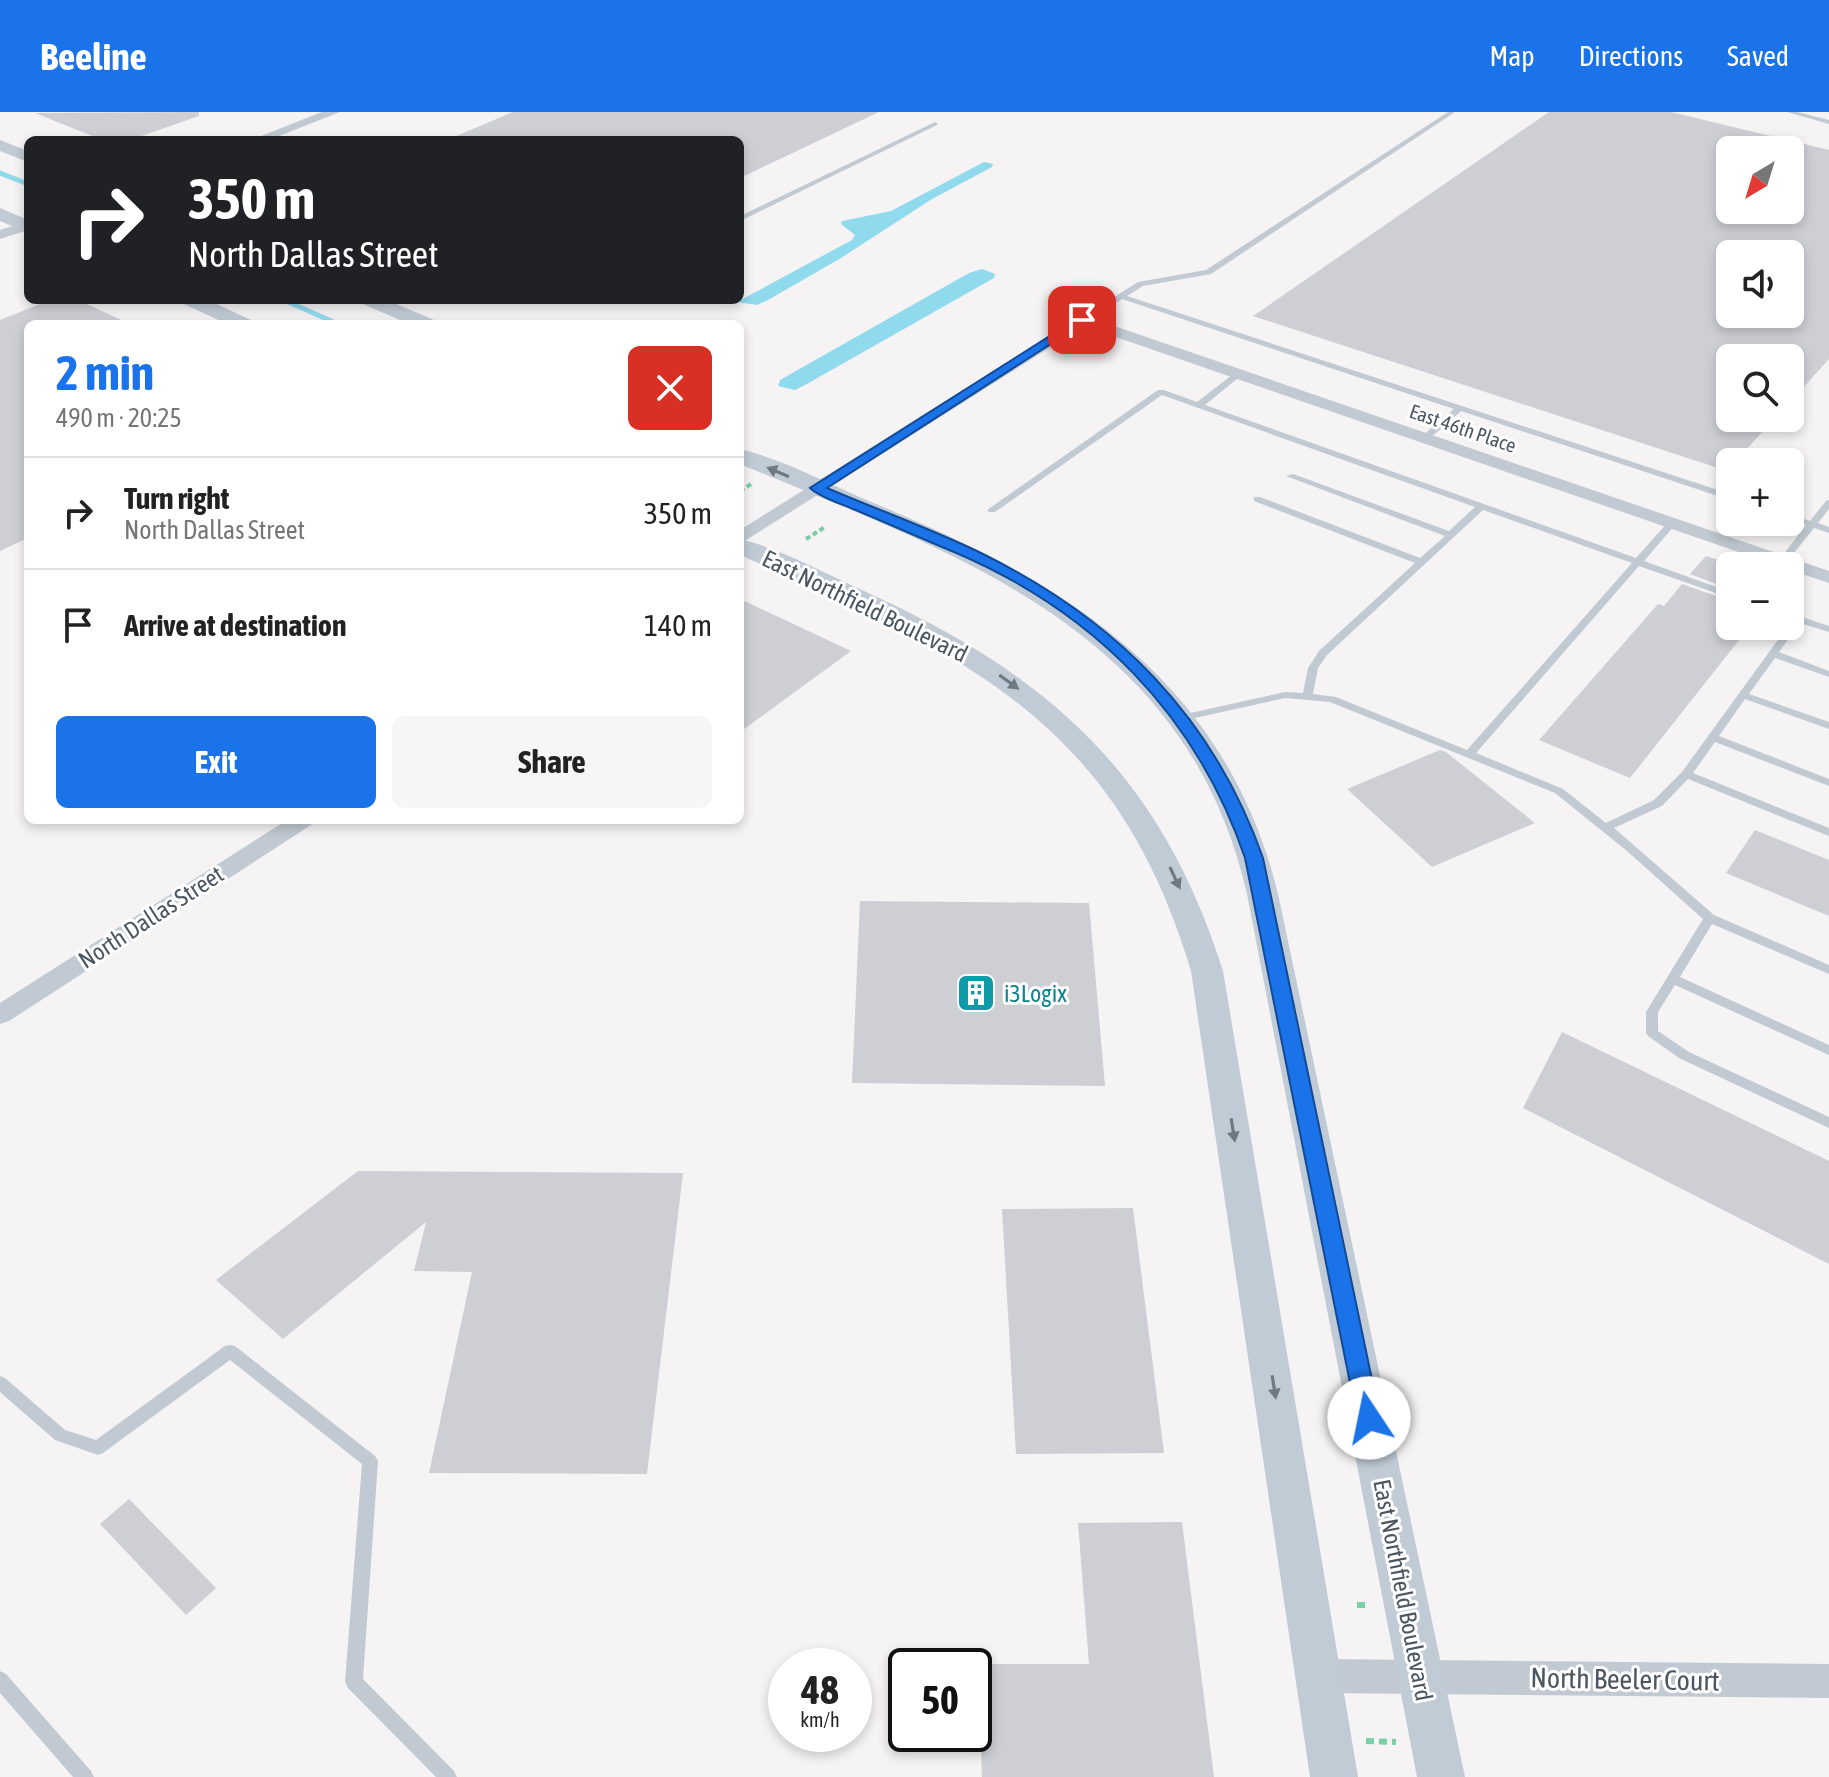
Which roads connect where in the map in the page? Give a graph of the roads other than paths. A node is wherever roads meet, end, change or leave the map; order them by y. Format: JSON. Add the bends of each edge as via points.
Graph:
{"nodes":[{"id":1,"x":334,"y":112,"type":"edge"},
{"id":2,"x":1452,"y":112,"type":"edge"},
{"id":3,"x":1790,"y":112,"type":"edge"},
{"id":4,"x":1829,"y":122,"type":"edge"},
{"id":5,"x":935,"y":124,"type":"dead end"},
{"id":6,"x":268,"y":136,"type":"edge"},
{"id":7,"x":0,"y":145,"type":"edge"},
{"id":8,"x":24,"y":155,"type":"edge"},
{"id":9,"x":0,"y":214,"type":"edge"},
{"id":10,"x":744,"y":217,"type":"edge"},
{"id":11,"x":24,"y":225,"type":"edge"},
{"id":12,"x":24,"y":227,"type":"edge"},
{"id":13,"x":0,"y":235,"type":"edge"},
{"id":14,"x":1120,"y":296,"type":"junction"},
{"id":15,"x":200,"y":304,"type":"edge"},
{"id":16,"x":380,"y":304,"type":"edge"},
{"id":17,"x":235,"y":320,"type":"edge"},
{"id":18,"x":418,"y":320,"type":"edge"},
{"id":19,"x":1082,"y":320,"type":"junction"},
{"id":20,"x":1239,"y":374,"type":"junction"},
{"id":21,"x":1199,"y":405,"type":"junction"},
{"id":22,"x":1460,"y":408,"type":"junction"},
{"id":23,"x":1425,"y":438,"type":"junction"},
{"id":24,"x":744,"y":458,"type":"edge"},
{"id":25,"x":1290,"y":476,"type":"dead end"},
{"id":26,"x":816,"y":488,"type":"junction"},
{"id":27,"x":1716,"y":492,"type":"edge"},
{"id":28,"x":1257,"y":499,"type":"dead end"},
{"id":29,"x":1829,"y":503,"type":"edge"},
{"id":30,"x":1481,"y":507,"type":"junction"},
{"id":31,"x":992,"y":510,"type":"dead end"},
{"id":32,"x":1804,"y":521,"type":"edge"},
{"id":33,"x":1672,"y":523,"type":"junction"},
{"id":34,"x":1812,"y":524,"type":"junction"},
{"id":35,"x":1829,"y":530,"type":"edge"},
{"id":36,"x":744,"y":535,"type":"edge"},
{"id":37,"x":1451,"y":535,"type":"junction"},
{"id":38,"x":744,"y":548,"type":"edge"},
{"id":39,"x":1757,"y":552,"type":"edge"},
{"id":40,"x":1790,"y":552,"type":"edge"},
{"id":41,"x":1422,"y":562,"type":"junction"},
{"id":42,"x":1637,"y":563,"type":"junction"},
{"id":43,"x":1804,"y":568,"type":"edge"},
{"id":44,"x":1829,"y":577,"type":"edge"},
{"id":45,"x":1716,"y":590,"type":"edge"},
{"id":46,"x":1804,"y":620,"type":"edge"},
{"id":47,"x":1829,"y":629,"type":"edge"},
{"id":48,"x":1782,"y":640,"type":"edge"},
{"id":49,"x":1775,"y":654,"type":"junction"},
{"id":50,"x":1829,"y":674,"type":"edge"},
{"id":51,"x":1743,"y":695,"type":"junction"},
{"id":52,"x":1308,"y":696,"type":"junction"},
{"id":53,"x":1181,"y":718,"type":"junction"},
{"id":54,"x":1829,"y":726,"type":"edge"},
{"id":55,"x":1712,"y":737,"type":"junction"},
{"id":56,"x":1470,"y":753,"type":"junction"},
{"id":57,"x":1686,"y":774,"type":"junction"},
{"id":58,"x":1829,"y":783,"type":"edge"},
{"id":59,"x":297,"y":824,"type":"edge"},
{"id":60,"x":1605,"y":828,"type":"junction"},
{"id":61,"x":1829,"y":832,"type":"edge"},
{"id":62,"x":1710,"y":918,"type":"junction"},
{"id":63,"x":1829,"y":970,"type":"edge"},
{"id":64,"x":1672,"y":979,"type":"junction"},
{"id":65,"x":0,"y":1015,"type":"edge"},
{"id":66,"x":1829,"y":1050,"type":"edge"},
{"id":67,"x":1829,"y":1123,"type":"edge"},
{"id":68,"x":0,"y":1383,"type":"edge"},
{"id":69,"x":1320,"y":1676,"type":"junction"},
{"id":70,"x":1422,"y":1678,"type":"junction"},
{"id":71,"x":0,"y":1680,"type":"edge"},
{"id":72,"x":1829,"y":1681,"type":"edge"},
{"id":73,"x":85,"y":1777,"type":"edge"},
{"id":74,"x":448,"y":1777,"type":"edge"},
{"id":75,"x":1334,"y":1777,"type":"edge"},
{"id":76,"x":1441,"y":1777,"type":"edge"}],
"edges":[{"from":1,"to":6,"type":"street"},
{"from":2,"to":14,"type":"lane","via":[[1208,272],[1141,284]]},
{"from":3,"to":4,"type":"lane"},
{"from":5,"to":10,"type":"lane"},
{"from":7,"to":8,"type":"main road"},
{"from":9,"to":11,"type":"main road"},
{"from":12,"to":13,"type":"street"},
{"from":14,"to":19,"type":"lane"},
{"from":14,"to":22,"type":"lane"},
{"from":15,"to":17,"type":"main road"},
{"from":16,"to":18,"type":"main road"},
{"from":19,"to":20,"type":"street","name":"East 46th Place"},
{"from":19,"to":26,"type":"street"},
{"from":20,"to":21,"type":"lane"},
{"from":20,"to":23,"type":"street","name":"East 46th Place"},
{"from":21,"to":30,"type":"lane"},
{"from":21,"to":31,"type":"lane","via":[[1161,392]]},
{"from":22,"to":23,"type":"lane"},
{"from":22,"to":27,"type":"lane"},
{"from":23,"to":33,"type":"street","name":"East 46th Place"},
{"from":26,"to":24,"type":"main road","name":"East Northfield Boulevard","one_way":true},
{"from":25,"to":37,"type":"lane"},
{"from":26,"to":36,"type":"street"},
{"from":26,"to":53,"type":"main road","name":"East Northfield Boulevard","via":[[964,551],[1043,593],[1143,672]]},
{"from":28,"to":41,"type":"lane"},
{"from":29,"to":34,"type":"lane"},
{"from":30,"to":37,"type":"lane"},
{"from":30,"to":42,"type":"lane"},
{"from":32,"to":34,"type":"lane"},
{"from":33,"to":39,"type":"street","name":"East 46th Place"},
{"from":33,"to":42,"type":"lane"},
{"from":34,"to":35,"type":"lane"},
{"from":34,"to":40,"type":"lane"},
{"from":37,"to":41,"type":"lane"},
{"from":38,"to":69,"type":"main road","name":"East Northfield Boulevard","one_way":true,"via":[[920,628],[1012,684],[1109,774],[1170,866],[1207,971]]},
{"from":41,"to":52,"type":"lane","via":[[1323,653],[1313,668]]},
{"from":42,"to":45,"type":"lane"},
{"from":42,"to":56,"type":"lane"},
{"from":43,"to":44,"type":"street","name":"East 46th Place"},
{"from":46,"to":47,"type":"lane"},
{"from":48,"to":49,"type":"lane"},
{"from":49,"to":50,"type":"lane"},
{"from":49,"to":51,"type":"lane"},
{"from":51,"to":54,"type":"lane"},
{"from":51,"to":55,"type":"lane"},
{"from":52,"to":53,"type":"lane","via":[[1285,695]]},
{"from":52,"to":56,"type":"lane","via":[[1332,699]]},
{"from":53,"to":70,"type":"main road","name":"East Northfield Boulevard","via":[[1209,756],[1254,858]]},
{"from":55,"to":57,"type":"lane"},
{"from":55,"to":58,"type":"lane"},
{"from":56,"to":60,"type":"lane","via":[[1559,791]]},
{"from":57,"to":60,"type":"lane","via":[[1658,803]]},
{"from":57,"to":61,"type":"lane"},
{"from":59,"to":65,"type":"street","name":"North Dallas Street"},
{"from":60,"to":62,"type":"lane"},
{"from":62,"to":63,"type":"lane"},
{"from":62,"to":64,"type":"lane"},
{"from":64,"to":66,"type":"lane"},
{"from":64,"to":67,"type":"lane","via":[[1652,1012],[1652,1033],[1684,1055]]},
{"from":68,"to":74,"type":"lane","via":[[60,1435],[98,1448],[230,1351],[370,1461],[354,1682]]},
{"from":69,"to":70,"type":"street","name":"North Beeler Court"},
{"from":69,"to":75,"type":"main road","name":"East Northfield Boulevard"},
{"from":70,"to":72,"type":"street","name":"North Beeler Court"},
{"from":70,"to":76,"type":"main road","name":"East Northfield Boulevard"},
{"from":71,"to":73,"type":"lane"}]}
